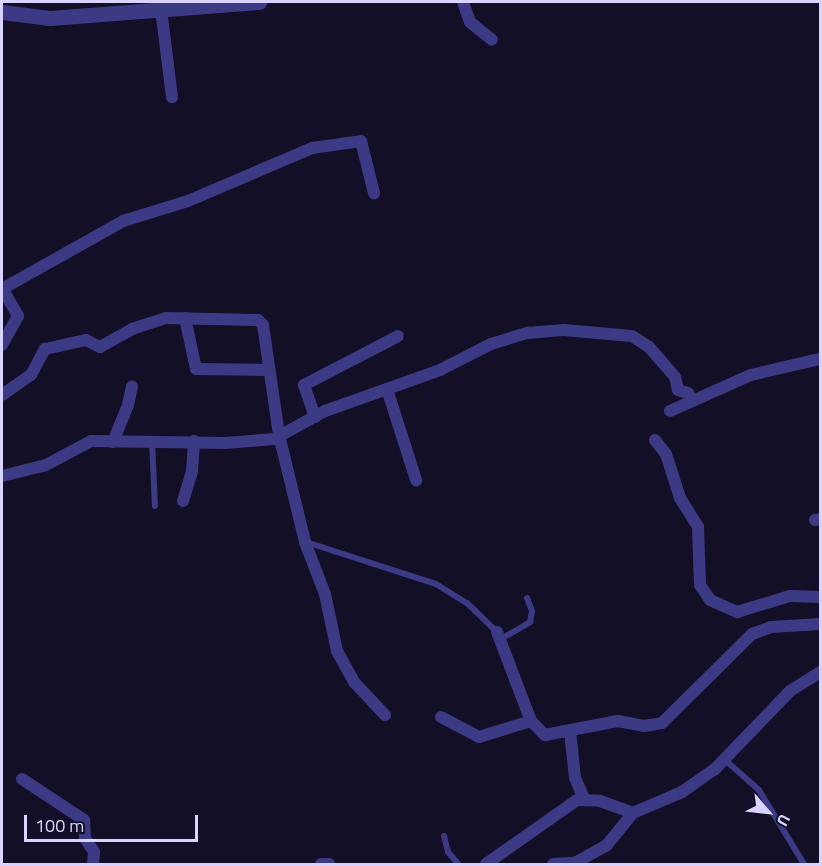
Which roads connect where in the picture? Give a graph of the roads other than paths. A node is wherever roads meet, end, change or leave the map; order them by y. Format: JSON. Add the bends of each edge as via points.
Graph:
{"nodes":[{"id":1,"x":259,"y":2,"type":"edge"},
{"id":2,"x":463,"y":2,"type":"edge"},
{"id":3,"x":218,"y":4,"type":"edge"},
{"id":4,"x":161,"y":9,"type":"junction"},
{"id":5,"x":2,"y":12,"type":"edge"},
{"id":6,"x":492,"y":40,"type":"dead end"},
{"id":7,"x":172,"y":97,"type":"dead end"},
{"id":8,"x":374,"y":193,"type":"dead end"},
{"id":9,"x":2,"y":289,"type":"edge"},
{"id":10,"x":185,"y":318,"type":"junction"},
{"id":11,"x":398,"y":336,"type":"dead end"},
{"id":12,"x":2,"y":345,"type":"edge"},
{"id":13,"x":820,"y":359,"type":"edge"},
{"id":14,"x":269,"y":370,"type":"junction"},
{"id":15,"x":132,"y":386,"type":"dead end"},
{"id":16,"x":387,"y":389,"type":"junction"},
{"id":17,"x":2,"y":395,"type":"edge"},
{"id":18,"x":692,"y":401,"type":"junction"},
{"id":19,"x":670,"y":411,"type":"dead end"},
{"id":20,"x":315,"y":417,"type":"junction"},
{"id":21,"x":279,"y":435,"type":"junction"},
{"id":22,"x":656,"y":440,"type":"dead end"},
{"id":23,"x":152,"y":441,"type":"junction"},
{"id":24,"x":194,"y":441,"type":"junction"},
{"id":25,"x":113,"y":442,"type":"junction"},
{"id":26,"x":2,"y":476,"type":"edge"},
{"id":27,"x":416,"y":480,"type":"dead end"},
{"id":28,"x":183,"y":501,"type":"dead end"},
{"id":29,"x":155,"y":506,"type":"dead end"},
{"id":30,"x":305,"y":542,"type":"junction"},
{"id":31,"x":820,"y":597,"type":"edge"},
{"id":32,"x":527,"y":598,"type":"dead end"},
{"id":33,"x":820,"y":624,"type":"edge"},
{"id":34,"x":499,"y":635,"type":"junction"},
{"id":35,"x":820,"y":672,"type":"edge"},
{"id":36,"x":385,"y":715,"type":"dead end"},
{"id":37,"x":441,"y":717,"type":"dead end"},
{"id":38,"x":531,"y":721,"type":"junction"},
{"id":39,"x":570,"y":731,"type":"junction"},
{"id":40,"x":724,"y":759,"type":"junction"},
{"id":41,"x":22,"y":779,"type":"dead end"},
{"id":42,"x":584,"y":798,"type":"junction"},
{"id":43,"x":633,"y":813,"type":"junction"},
{"id":44,"x":444,"y":836,"type":"dead end"},
{"id":45,"x":93,"y":864,"type":"edge"},
{"id":46,"x":321,"y":864,"type":"edge"},
{"id":47,"x":329,"y":864,"type":"edge"},
{"id":48,"x":458,"y":864,"type":"edge"},
{"id":49,"x":486,"y":864,"type":"edge"},
{"id":50,"x":553,"y":864,"type":"edge"},
{"id":51,"x":574,"y":864,"type":"edge"},
{"id":52,"x":804,"y":864,"type":"edge"}],
"edges":[{"from":1,"to":3,"type":"street"},
{"from":2,"to":6,"type":"street","via":[[470,22]]},
{"from":3,"to":4,"type":"street"},
{"from":4,"to":5,"type":"street","via":[[40,18]]},
{"from":4,"to":7,"type":"street"},
{"from":8,"to":9,"type":"street","via":[[361,141],[312,148],[188,201],[123,221]]},
{"from":9,"to":12,"type":"street","via":[[18,316]]},
{"from":10,"to":14,"type":"street","via":[[196,369]]},
{"from":10,"to":14,"type":"street","via":[[258,320],[263,325]]},
{"from":10,"to":17,"type":"street","via":[[149,323],[100,347],[86,340],[45,349],[31,375]]},
{"from":11,"to":20,"type":"street","via":[[304,385]]},
{"from":13,"to":18,"type":"street","via":[[751,375]]},
{"from":14,"to":21,"type":"street"},
{"from":15,"to":25,"type":"street"},
{"from":16,"to":18,"type":"street","via":[[468,359],[504,339],[564,330],[632,336],[649,347],[675,377],[678,390],[688,393]]},
{"from":16,"to":20,"type":"street"},
{"from":16,"to":27,"type":"street"},
{"from":18,"to":19,"type":"street"},
{"from":20,"to":21,"type":"street"},
{"from":21,"to":24,"type":"street","via":[[244,443]]},
{"from":21,"to":30,"type":"street"},
{"from":22,"to":31,"type":"street","via":[[666,454],[680,498],[696,520],[700,585],[710,600],[737,612],[790,597]]},
{"from":23,"to":24,"type":"street"},
{"from":23,"to":25,"type":"street"},
{"from":23,"to":29,"type":"lane"},
{"from":24,"to":28,"type":"street","via":[[192,471]]},
{"from":25,"to":26,"type":"street","via":[[85,442],[46,465]]},
{"from":30,"to":34,"type":"lane","via":[[436,584],[467,603]]},
{"from":30,"to":36,"type":"street","via":[[321,579],[341,661]]},
{"from":32,"to":34,"type":"lane","via":[[533,615],[530,622]]},
{"from":33,"to":39,"type":"street","via":[[771,627],[752,634],[662,723],[644,726],[618,721]]},
{"from":34,"to":38,"type":"street"},
{"from":35,"to":40,"type":"street","via":[[790,691]]},
{"from":37,"to":38,"type":"street","via":[[479,737]]},
{"from":38,"to":39,"type":"street","via":[[545,735]]},
{"from":39,"to":42,"type":"street","via":[[575,778]]},
{"from":40,"to":43,"type":"street","via":[[682,792]]},
{"from":40,"to":52,"type":"lane","via":[[759,790]]},
{"from":41,"to":45,"type":"street","via":[[84,820],[86,838],[94,852]]},
{"from":42,"to":43,"type":"street"},
{"from":42,"to":49,"type":"street","via":[[562,807]]},
{"from":43,"to":51,"type":"street","via":[[606,846]]},
{"from":44,"to":48,"type":"lane","via":[[448,852]]},
{"from":46,"to":47,"type":"street"},
{"from":50,"to":51,"type":"street"}]}
